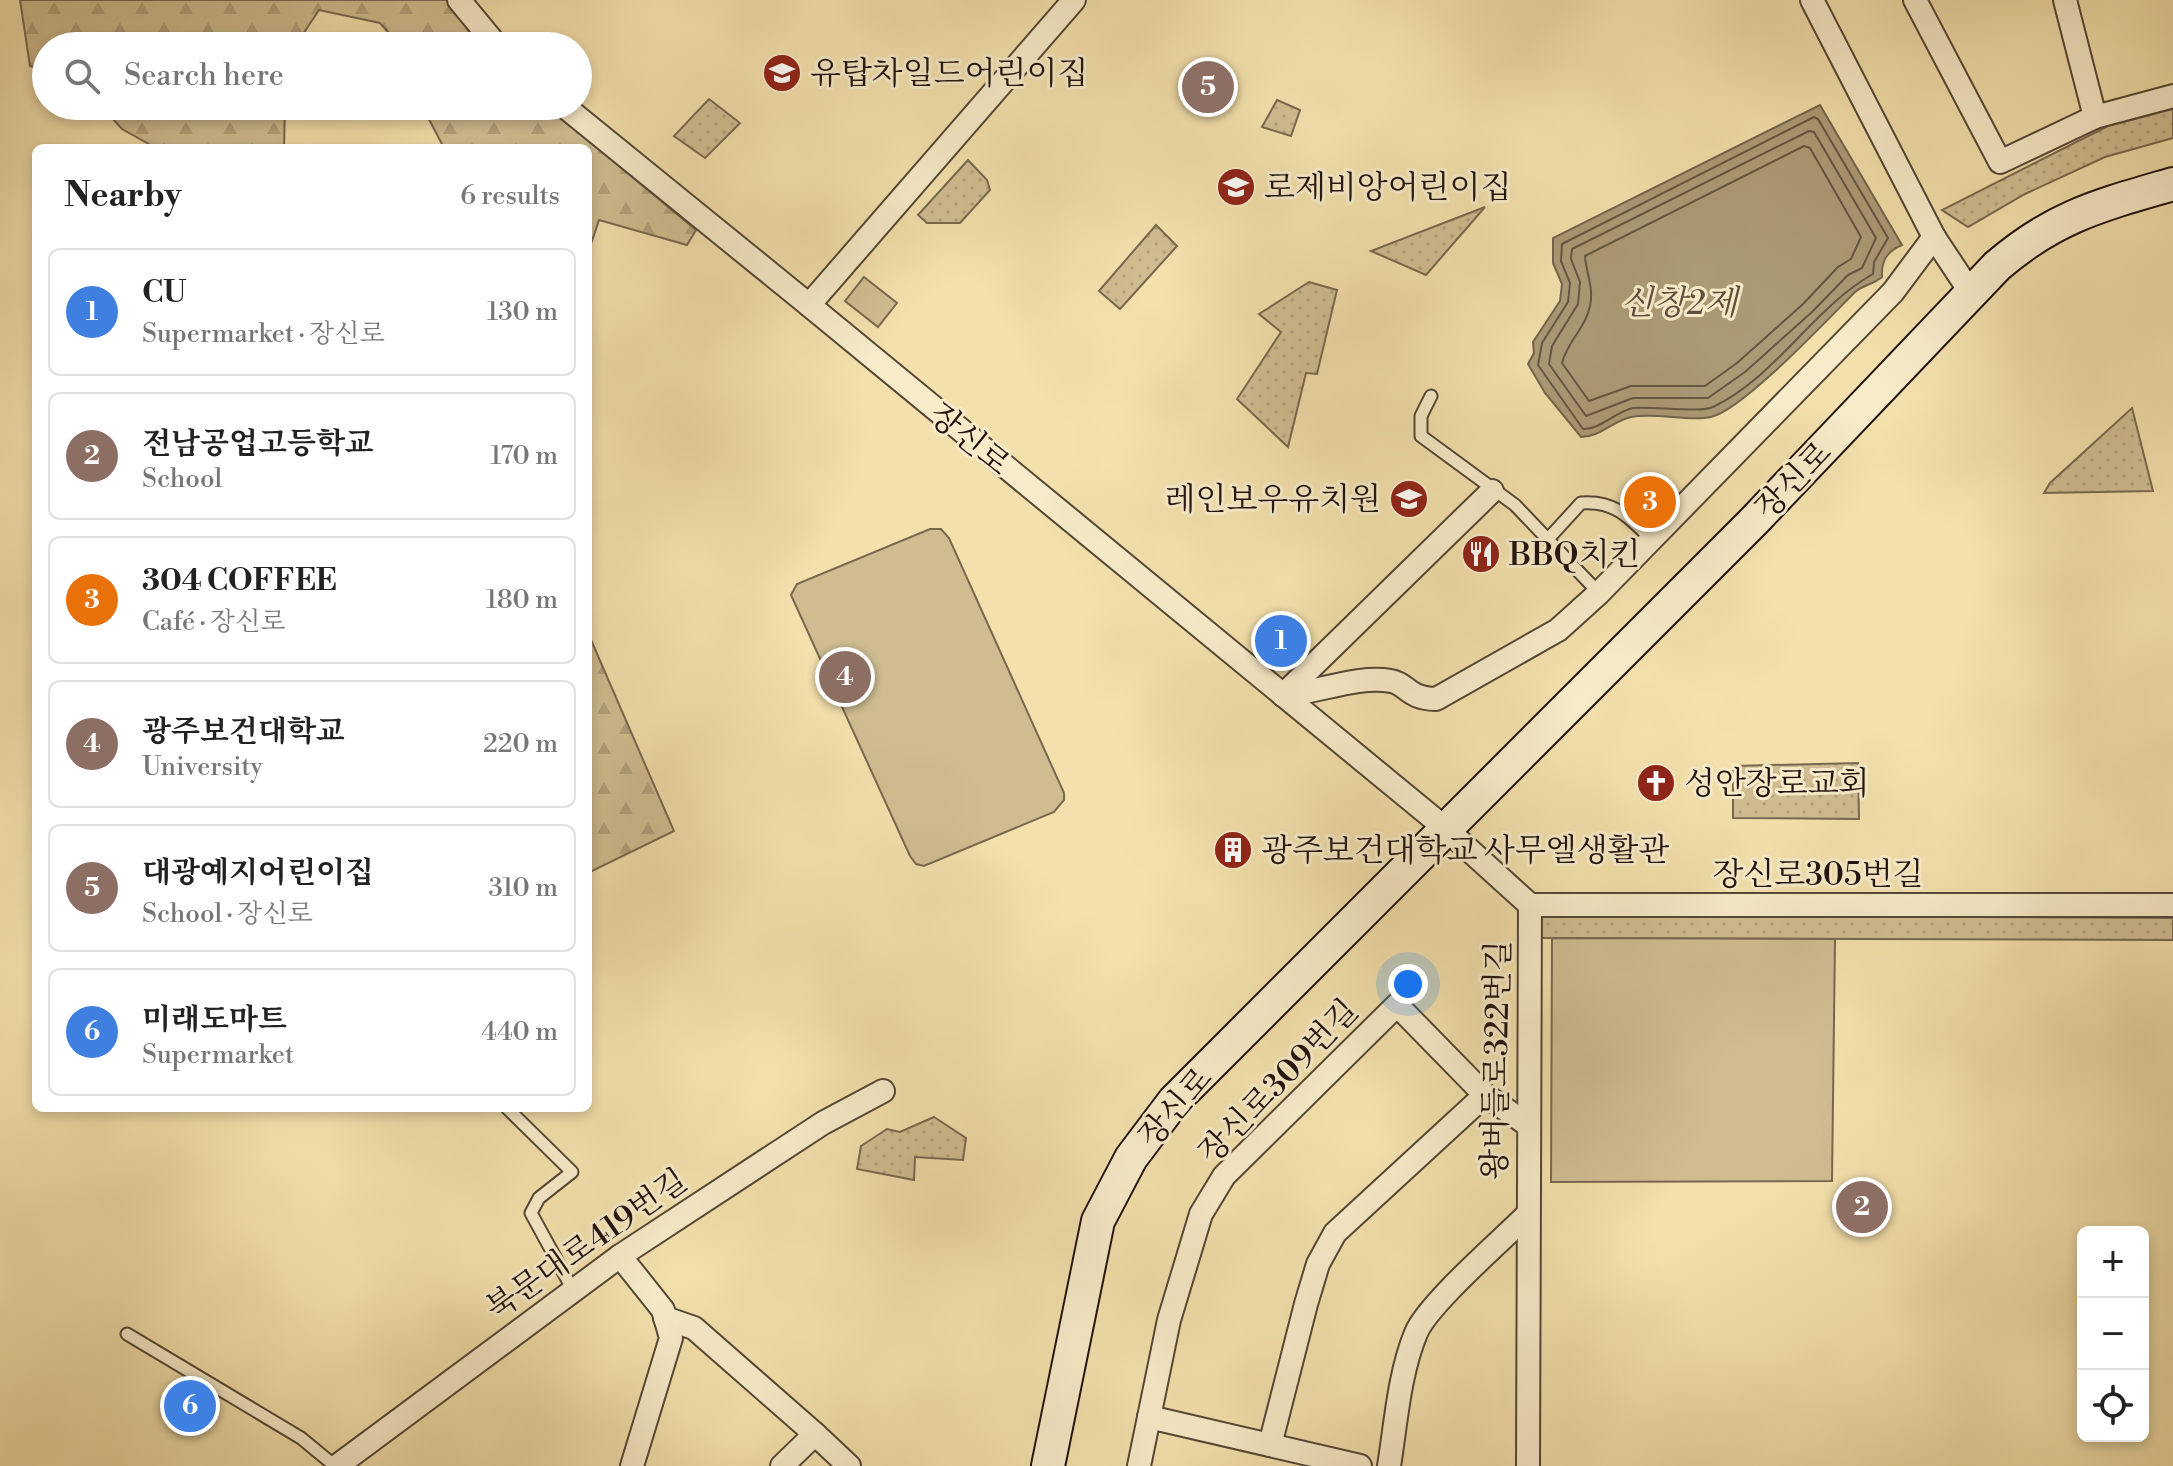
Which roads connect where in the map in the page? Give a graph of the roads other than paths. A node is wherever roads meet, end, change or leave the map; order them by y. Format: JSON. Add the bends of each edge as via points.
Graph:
{"nodes":[{"id":1,"x":459,"y":0,"type":"edge"},
{"id":2,"x":1074,"y":0,"type":"edge"},
{"id":3,"x":1812,"y":0,"type":"edge"},
{"id":4,"x":1915,"y":0,"type":"edge"},
{"id":5,"x":2065,"y":0,"type":"edge"},
{"id":6,"x":485,"y":32,"type":"edge"},
{"id":7,"x":2173,"y":96,"type":"edge"},
{"id":8,"x":2095,"y":117,"type":"junction"},
{"id":9,"x":581,"y":120,"type":"edge"},
{"id":10,"x":2173,"y":184,"type":"edge"},
{"id":11,"x":1934,"y":237,"type":"junction"},
{"id":12,"x":1971,"y":293,"type":"junction"},
{"id":13,"x":809,"y":305,"type":"junction"},
{"id":14,"x":1431,"y":396,"type":"dead end"},
{"id":15,"x":1492,"y":491,"type":"junction"},
{"id":16,"x":1549,"y":538,"type":"junction"},
{"id":17,"x":1653,"y":541,"type":"junction"},
{"id":18,"x":1599,"y":593,"type":"junction"},
{"id":19,"x":1283,"y":695,"type":"junction"},
{"id":20,"x":1445,"y":828,"type":"junction"},
{"id":21,"x":1530,"y":905,"type":"junction"},
{"id":22,"x":2173,"y":905,"type":"edge"},
{"id":23,"x":883,"y":1091,"type":"dead end"},
{"id":24,"x":1485,"y":1095,"type":"junction"},
{"id":25,"x":511,"y":1112,"type":"edge"},
{"id":26,"x":1528,"y":1125,"type":"junction"},
{"id":27,"x":1526,"y":1216,"type":"junction"},
{"id":28,"x":620,"y":1256,"type":"junction"},
{"id":29,"x":573,"y":1290,"type":"junction"},
{"id":30,"x":665,"y":1318,"type":"junction"},
{"id":31,"x":127,"y":1334,"type":"dead end"},
{"id":32,"x":1149,"y":1417,"type":"junction"},
{"id":33,"x":815,"y":1434,"type":"junction"},
{"id":34,"x":1270,"y":1445,"type":"junction"},
{"id":35,"x":336,"y":1466,"type":"edge"},
{"id":36,"x":632,"y":1466,"type":"edge"},
{"id":37,"x":782,"y":1466,"type":"edge"},
{"id":38,"x":849,"y":1466,"type":"edge"},
{"id":39,"x":1048,"y":1466,"type":"edge"},
{"id":40,"x":1139,"y":1466,"type":"edge"},
{"id":41,"x":1360,"y":1466,"type":"edge"},
{"id":42,"x":1389,"y":1466,"type":"edge"},
{"id":43,"x":1528,"y":1466,"type":"edge"}],
"edges":[{"from":1,"to":6,"type":"street"},
{"from":2,"to":13,"type":"street"},
{"from":3,"to":11,"type":"street"},
{"from":4,"to":8,"type":"street","via":[[2000,162]]},
{"from":5,"to":8,"type":"street"},
{"from":7,"to":8,"type":"street"},
{"from":9,"to":13,"type":"street","name":"장신로"},
{"from":10,"to":12,"type":"main road","name":"장신로","via":[[2065,218],[2029,239]]},
{"from":11,"to":12,"type":"street"},
{"from":11,"to":17,"type":"street","name":"장신로","via":[[1893,292]]},
{"from":12,"to":20,"type":"main road","name":"장신로","via":[[1754,521]]},
{"from":13,"to":19,"type":"street","name":"장신로"},
{"from":14,"to":15,"type":"lane","via":[[1421,416],[1421,436]]},
{"from":15,"to":16,"type":"lane"},
{"from":15,"to":19,"type":"street"},
{"from":16,"to":17,"type":"lane","via":[[1581,503],[1600,502],[1625,512]]},
{"from":16,"to":18,"type":"lane"},
{"from":17,"to":18,"type":"street","name":"장신로"},
{"from":18,"to":19,"type":"street","name":"장신로","via":[[1558,630],[1436,699],[1417,698],[1394,681]]},
{"from":19,"to":20,"type":"street","name":"장신로"},
{"from":20,"to":21,"type":"street"},
{"from":20,"to":39,"type":"main road","name":"장신로","via":[[1174,1101],[1131,1158],[1098,1221]]},
{"from":21,"to":22,"type":"street","name":"장신로305번길"},
{"from":21,"to":26,"type":"street","name":"왕버들로322번길"},
{"from":23,"to":28,"type":"street","name":"북문대로419번길","via":[[823,1123]]},
{"from":24,"to":26,"type":"street","name":"장신로309번길"},
{"from":24,"to":32,"type":"street","name":"장신로309번길","via":[[1397,1005],[1224,1176],[1201,1214],[1169,1320]]},
{"from":24,"to":34,"type":"street","via":[[1335,1233],[1318,1264]]},
{"from":25,"to":29,"type":"lane","via":[[572,1172],[539,1198],[531,1213]]},
{"from":26,"to":27,"type":"street","name":"왕버들로322번길"},
{"from":27,"to":42,"type":"street","name":"왕버들로322번길","via":[[1417,1330]]},
{"from":27,"to":43,"type":"street","name":"왕버들로322번길"},
{"from":28,"to":29,"type":"street","name":"북문대로419번길"},
{"from":28,"to":30,"type":"street"},
{"from":29,"to":35,"type":"street","name":"북문대로419번길"},
{"from":30,"to":33,"type":"street","via":[[694,1328]]},
{"from":30,"to":36,"type":"street","via":[[671,1338]]},
{"from":31,"to":35,"type":"lane","via":[[301,1438]]},
{"from":32,"to":34,"type":"street"},
{"from":32,"to":40,"type":"street"},
{"from":33,"to":37,"type":"street"},
{"from":33,"to":38,"type":"street"},
{"from":34,"to":41,"type":"street"}]}
